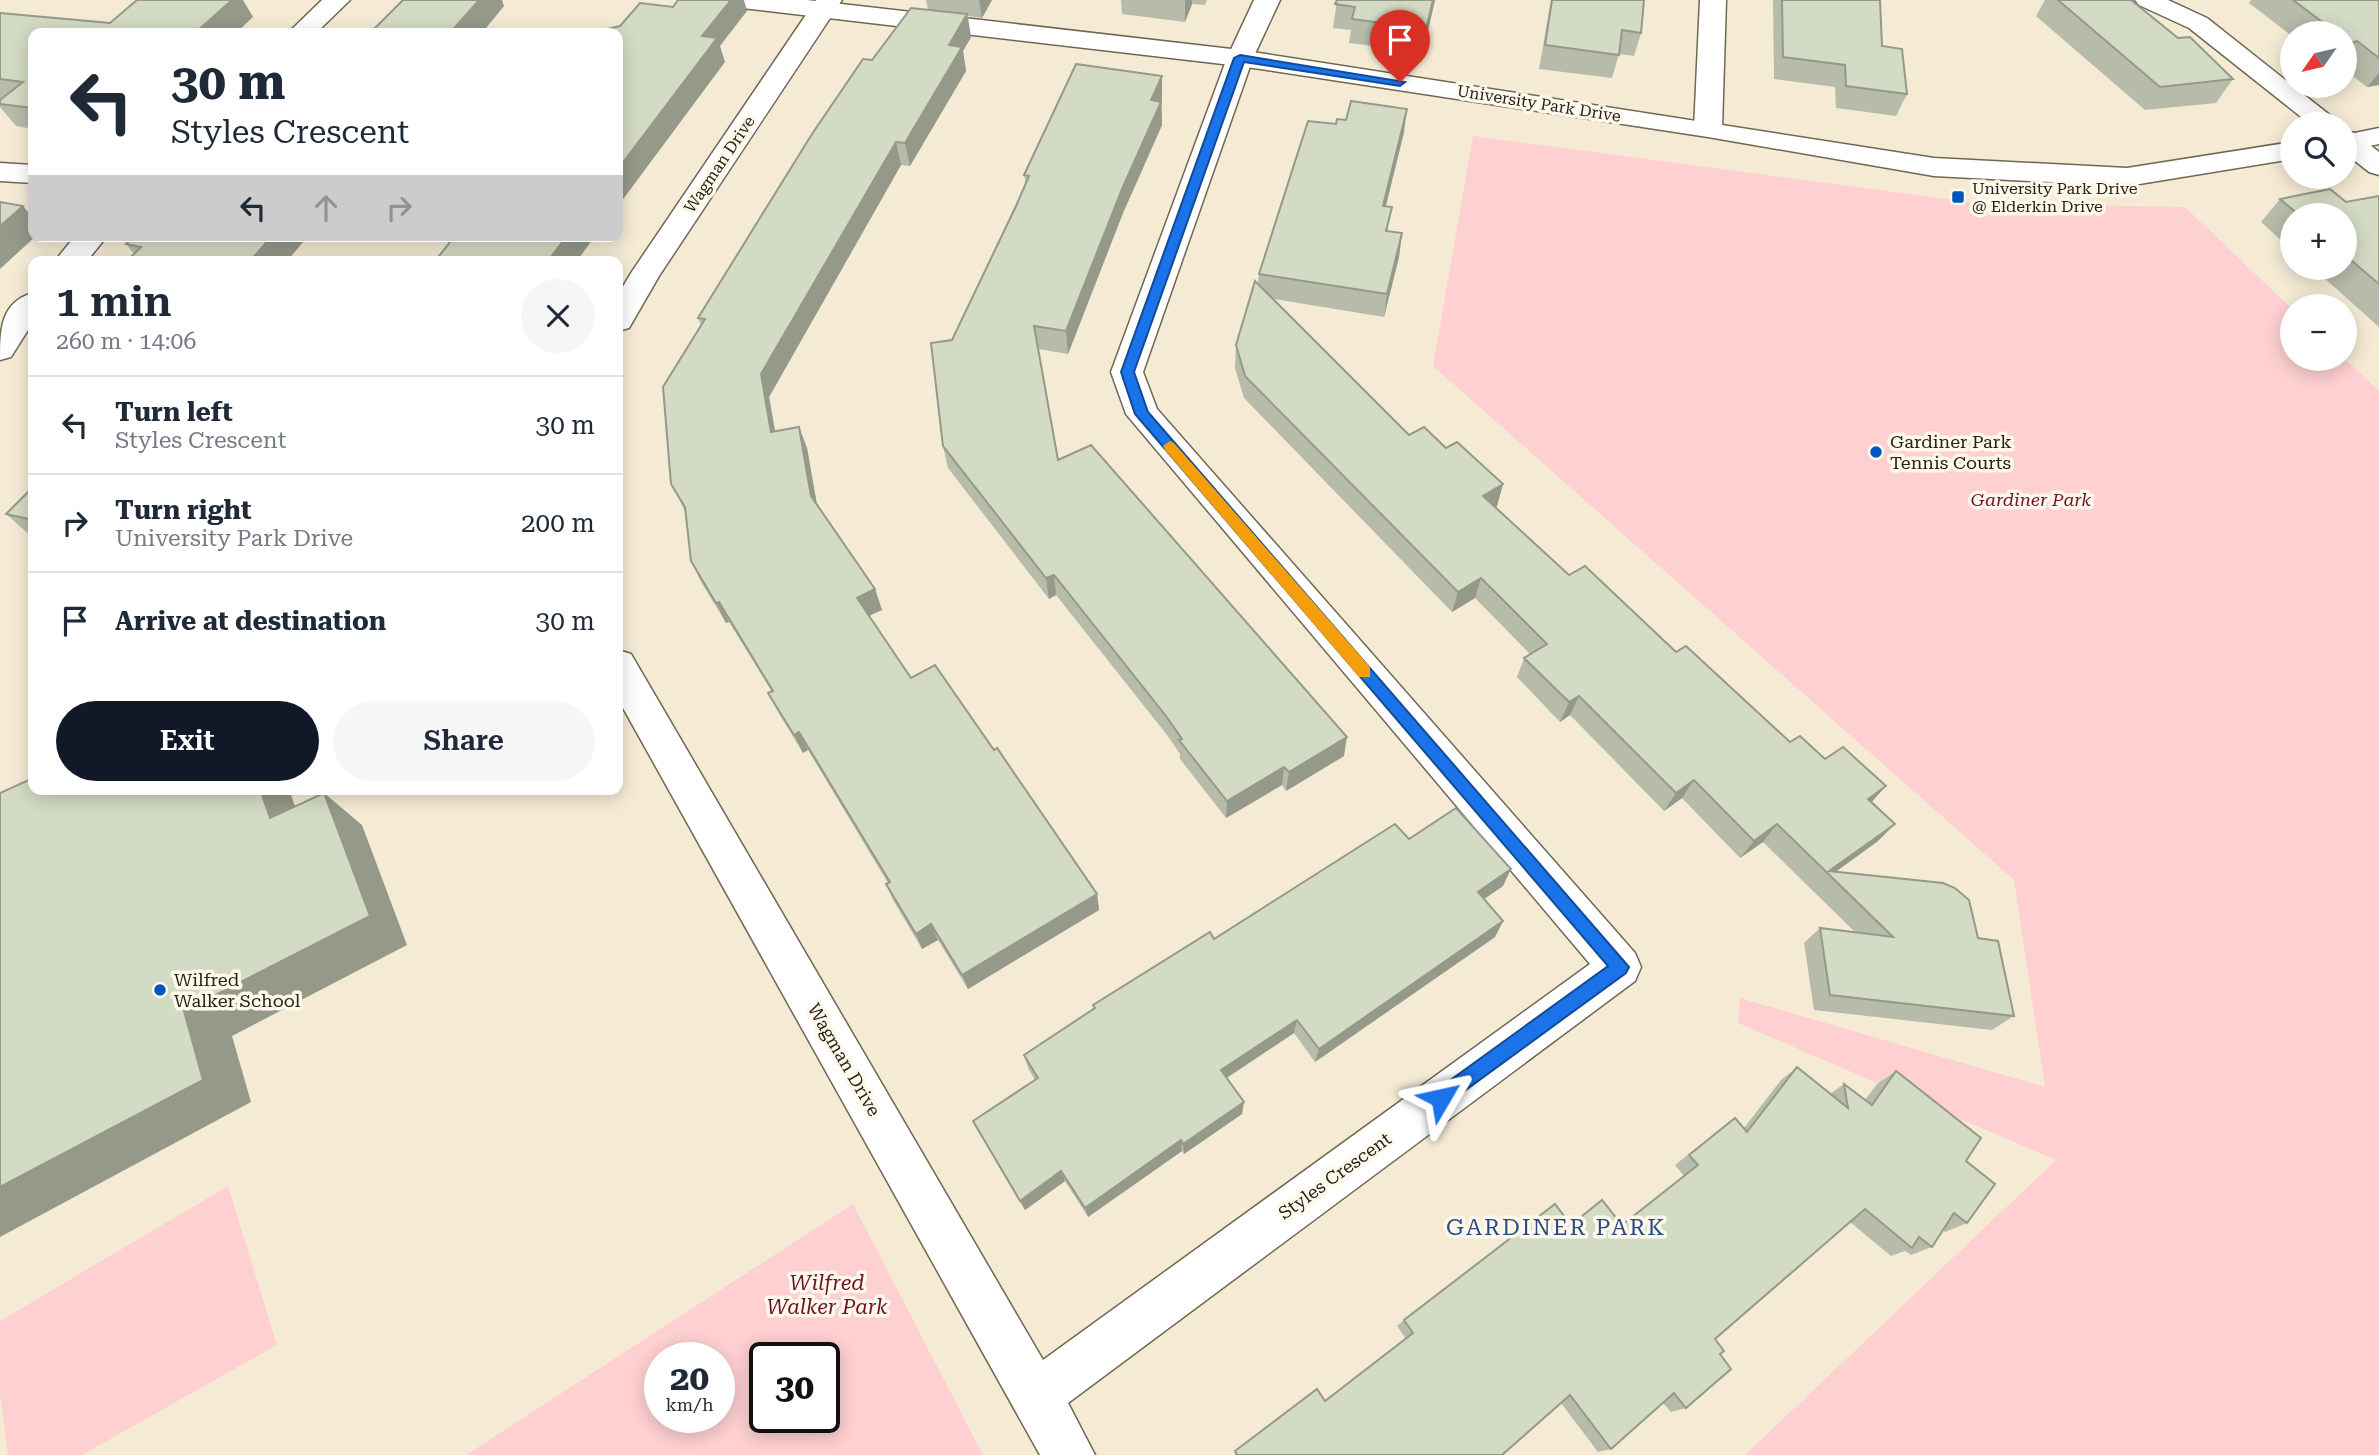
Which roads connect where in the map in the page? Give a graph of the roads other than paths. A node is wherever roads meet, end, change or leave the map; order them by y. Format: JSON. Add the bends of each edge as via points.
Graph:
{"nodes":[{"id":1,"x":337,"y":0,"type":"edge"},
{"id":2,"x":742,"y":0,"type":"edge"},
{"id":3,"x":1267,"y":0,"type":"edge"},
{"id":4,"x":1713,"y":0,"type":"edge"},
{"id":5,"x":2148,"y":0,"type":"edge"},
{"id":6,"x":826,"y":4,"type":"edge"},
{"id":7,"x":2195,"y":11,"type":"edge"},
{"id":8,"x":306,"y":28,"type":"edge"},
{"id":9,"x":1240,"y":58,"type":"junction"},
{"id":10,"x":2313,"y":112,"type":"edge"},
{"id":11,"x":1708,"y":129,"type":"junction"},
{"id":12,"x":2379,"y":136,"type":"edge"},
{"id":13,"x":2357,"y":139,"type":"edge"},
{"id":14,"x":2357,"y":149,"type":"edge"},
{"id":15,"x":2280,"y":153,"type":"edge"},
{"id":16,"x":2379,"y":166,"type":"edge"},
{"id":17,"x":0,"y":172,"type":"edge"},
{"id":18,"x":28,"y":174,"type":"edge"},
{"id":19,"x":87,"y":242,"type":"edge"},
{"id":20,"x":74,"y":256,"type":"edge"},
{"id":21,"x":28,"y":309,"type":"edge"},
{"id":22,"x":623,"y":312,"type":"edge"},
{"id":23,"x":0,"y":349,"type":"edge"},
{"id":24,"x":623,"y":674,"type":"edge"},
{"id":25,"x":1037,"y":1395,"type":"junction"},
{"id":26,"x":1069,"y":1455,"type":"edge"}],
"edges":[{"from":1,"to":8,"type":"street"},
{"from":2,"to":6,"type":"street","name":"University Park Drive"},
{"from":3,"to":9,"type":"street"},
{"from":4,"to":11,"type":"street"},
{"from":5,"to":7,"type":"street"},
{"from":6,"to":9,"type":"street","name":"University Park Drive"},
{"from":6,"to":22,"type":"street","name":"Wagman Drive"},
{"from":7,"to":10,"type":"street"},
{"from":9,"to":11,"type":"street","name":"University Park Drive"},
{"from":9,"to":25,"type":"street","name":"Styles Crescent","via":[[1127,372],[1142,414],[1620,967]]},
{"from":11,"to":15,"type":"street","name":"University Park Drive","via":[[1934,167],[2127,177]]},
{"from":12,"to":13,"type":"street"},
{"from":14,"to":16,"type":"street"},
{"from":17,"to":18,"type":"street"},
{"from":19,"to":20,"type":"street"},
{"from":21,"to":23,"type":"street"},
{"from":24,"to":25,"type":"street","name":"Wagman Drive"},
{"from":25,"to":26,"type":"street","name":"Wagman Drive"}]}
